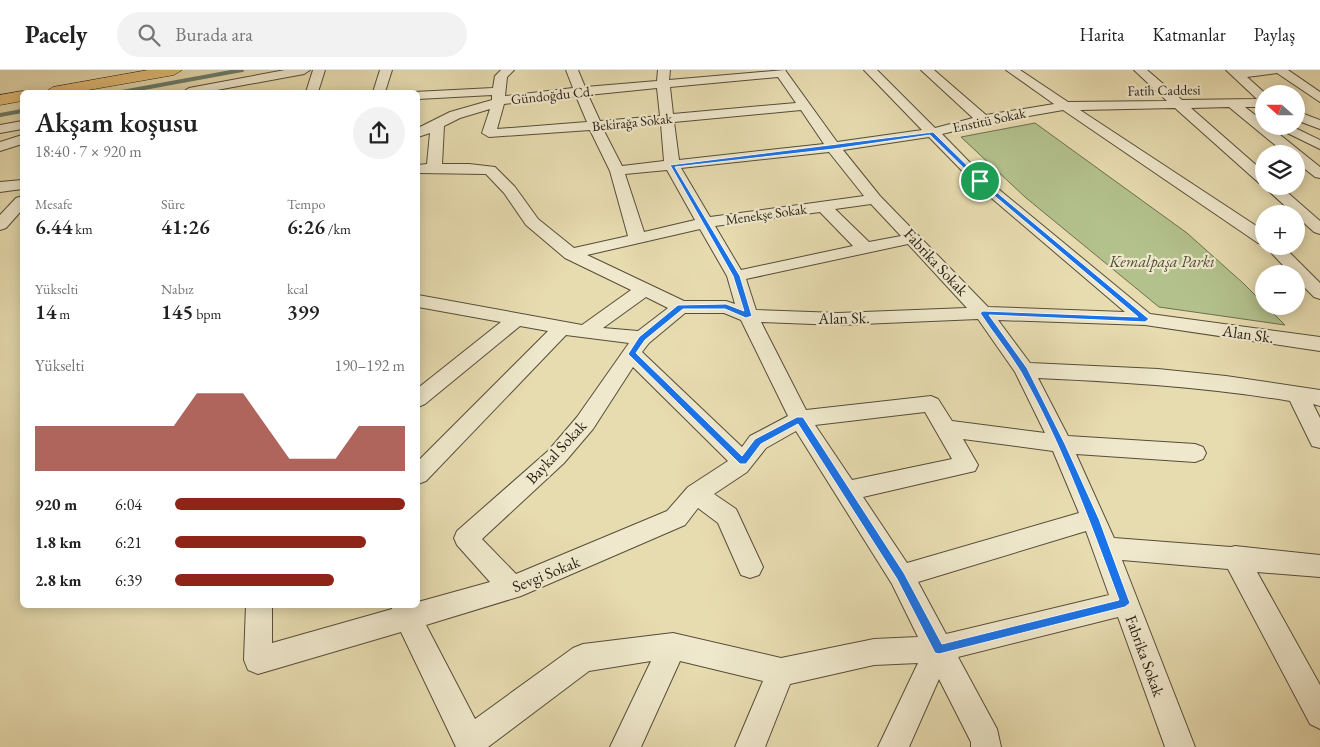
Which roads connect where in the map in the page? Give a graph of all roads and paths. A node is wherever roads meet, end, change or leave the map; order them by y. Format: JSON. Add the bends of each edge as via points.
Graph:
{"nodes":[{"id":1,"x":174,"y":70,"type":"edge"},
{"id":2,"x":304,"y":70,"type":"edge"},
{"id":3,"x":319,"y":70,"type":"edge"},
{"id":4,"x":386,"y":70,"type":"edge"},
{"id":5,"x":508,"y":70,"type":"edge"},
{"id":6,"x":572,"y":70,"type":"edge"},
{"id":7,"x":870,"y":70,"type":"edge"},
{"id":8,"x":927,"y":70,"type":"edge"},
{"id":9,"x":1012,"y":70,"type":"edge"},
{"id":10,"x":1140,"y":70,"type":"edge"},
{"id":11,"x":1276,"y":70,"type":"edge"},
{"id":12,"x":1280,"y":70,"type":"edge"},
{"id":13,"x":152,"y":71,"type":"edge"},
{"id":14,"x":781,"y":72,"type":"edge"},
{"id":15,"x":1235,"y":72,"type":"edge"},
{"id":16,"x":663,"y":77,"type":"edge"},
{"id":17,"x":732,"y":83,"type":"edge"},
{"id":18,"x":51,"y":90,"type":"edge"},
{"id":19,"x":64,"y":90,"type":"edge"},
{"id":20,"x":199,"y":90,"type":"edge"},
{"id":21,"x":313,"y":90,"type":"edge"},
{"id":22,"x":380,"y":90,"type":"edge"},
{"id":23,"x":581,"y":91,"type":"junction"},
{"id":24,"x":1255,"y":91,"type":"edge"},
{"id":25,"x":420,"y":95,"type":"edge"},
{"id":26,"x":499,"y":96,"type":"junction"},
{"id":27,"x":20,"y":97,"type":"edge"},
{"id":28,"x":1320,"y":98,"type":"edge"},
{"id":29,"x":0,"y":101,"type":"edge"},
{"id":30,"x":1255,"y":103,"type":"edge"},
{"id":31,"x":1305,"y":103,"type":"edge"},
{"id":32,"x":1320,"y":103,"type":"edge"},
{"id":33,"x":1233,"y":104,"type":"junction"},
{"id":34,"x":1179,"y":105,"type":"junction"},
{"id":35,"x":806,"y":106,"type":"junction"},
{"id":36,"x":1064,"y":106,"type":"junction"},
{"id":37,"x":748,"y":112,"type":"junction"},
{"id":38,"x":1255,"y":114,"type":"edge"},
{"id":39,"x":666,"y":118,"type":"junction"},
{"id":40,"x":1305,"y":119,"type":"edge"},
{"id":41,"x":983,"y":120,"type":"junction"},
{"id":42,"x":437,"y":124,"type":"junction"},
{"id":43,"x":20,"y":125,"type":"edge"},
{"id":44,"x":1320,"y":125,"type":"edge"},
{"id":45,"x":595,"y":126,"type":"junction"},
{"id":46,"x":0,"y":129,"type":"edge"},
{"id":47,"x":420,"y":132,"type":"edge"},
{"id":48,"x":931,"y":133,"type":"junction"},
{"id":49,"x":1299,"y":135,"type":"edge"},
{"id":50,"x":20,"y":140,"type":"edge"},
{"id":51,"x":1285,"y":145,"type":"edge"},
{"id":52,"x":1320,"y":145,"type":"edge"},
{"id":53,"x":0,"y":147,"type":"edge"},
{"id":54,"x":20,"y":147,"type":"edge"},
{"id":55,"x":834,"y":148,"type":"junction"},
{"id":56,"x":0,"y":151,"type":"edge"},
{"id":57,"x":1305,"y":162,"type":"edge"},
{"id":58,"x":672,"y":166,"type":"junction"},
{"id":59,"x":426,"y":169,"type":"edge"},
{"id":60,"x":617,"y":172,"type":"junction"},
{"id":61,"x":1255,"y":172,"type":"edge"},
{"id":62,"x":1320,"y":174,"type":"edge"},
{"id":63,"x":20,"y":184,"type":"edge"},
{"id":64,"x":0,"y":187,"type":"edge"},
{"id":65,"x":1281,"y":195,"type":"edge"},
{"id":66,"x":875,"y":198,"type":"junction"},
{"id":67,"x":20,"y":203,"type":"edge"},
{"id":68,"x":823,"y":206,"type":"junction"},
{"id":69,"x":704,"y":223,"type":"junction"},
{"id":70,"x":0,"y":225,"type":"edge"},
{"id":71,"x":1318,"y":227,"type":"edge"},
{"id":72,"x":1255,"y":233,"type":"edge"},
{"id":73,"x":637,"y":238,"type":"junction"},
{"id":74,"x":913,"y":238,"type":"junction"},
{"id":75,"x":865,"y":248,"type":"junction"},
{"id":76,"x":571,"y":254,"type":"junction"},
{"id":77,"x":1282,"y":255,"type":"edge"},
{"id":78,"x":736,"y":276,"type":"junction"},
{"id":79,"x":645,"y":289,"type":"junction"},
{"id":80,"x":1320,"y":293,"type":"edge"},
{"id":81,"x":420,"y":301,"type":"edge"},
{"id":82,"x":681,"y":307,"type":"junction"},
{"id":83,"x":983,"y":313,"type":"junction"},
{"id":84,"x":748,"y":316,"type":"junction"},
{"id":85,"x":1145,"y":319,"type":"junction"},
{"id":86,"x":516,"y":320,"type":"junction"},
{"id":87,"x":562,"y":328,"type":"junction"},
{"id":88,"x":585,"y":332,"type":"junction"},
{"id":89,"x":1320,"y":344,"type":"edge"},
{"id":90,"x":637,"y":346,"type":"junction"},
{"id":91,"x":1024,"y":370,"type":"junction"},
{"id":92,"x":1298,"y":395,"type":"junction"},
{"id":93,"x":420,"y":397,"type":"edge"},
{"id":94,"x":1320,"y":398,"type":"edge"},
{"id":95,"x":800,"y":419,"type":"junction"},
{"id":96,"x":945,"y":428,"type":"junction"},
{"id":97,"x":1320,"y":440,"type":"edge"},
{"id":98,"x":1061,"y":444,"type":"junction"},
{"id":99,"x":1195,"y":453,"type":"dead end"},
{"id":100,"x":743,"y":462,"type":"junction"},
{"id":101,"x":420,"y":473,"type":"edge"},
{"id":102,"x":846,"y":491,"type":"junction"},
{"id":103,"x":696,"y":494,"type":"junction"},
{"id":104,"x":1094,"y":519,"type":"junction"},
{"id":105,"x":1105,"y":548,"type":"junction"},
{"id":106,"x":1235,"y":557,"type":"junction"},
{"id":107,"x":1320,"y":566,"type":"edge"},
{"id":108,"x":750,"y":567,"type":"dead end"},
{"id":109,"x":901,"y":576,"type":"junction"},
{"id":110,"x":512,"y":588,"type":"junction"},
{"id":111,"x":1125,"y":603,"type":"junction"},
{"id":112,"x":259,"y":608,"type":"edge"},
{"id":113,"x":420,"y":608,"type":"edge"},
{"id":114,"x":420,"y":608,"type":"edge"},
{"id":115,"x":406,"y":611,"type":"edge"},
{"id":116,"x":673,"y":646,"type":"junction"},
{"id":117,"x":939,"y":649,"type":"junction"},
{"id":118,"x":781,"y":672,"type":"junction"},
{"id":119,"x":1320,"y":714,"type":"edge"},
{"id":120,"x":471,"y":744,"type":"edge"},
{"id":121,"x":625,"y":747,"type":"edge"},
{"id":122,"x":750,"y":747,"type":"edge"},
{"id":123,"x":893,"y":747,"type":"edge"},
{"id":124,"x":986,"y":747,"type":"edge"},
{"id":125,"x":1180,"y":747,"type":"edge"}],
"edges":[{"from":1,"to":19,"type":"main road"},
{"from":2,"to":20,"type":"street"},
{"from":3,"to":21,"type":"street"},
{"from":4,"to":22,"type":"street"},
{"from":5,"to":26,"type":"street","via":[[501,76]]},
{"from":6,"to":23,"type":"street"},
{"from":7,"to":48,"type":"street"},
{"from":8,"to":41,"type":"street"},
{"from":9,"to":36,"type":"street"},
{"from":10,"to":34,"type":"street"},
{"from":11,"to":15,"type":"street"},
{"from":12,"to":28,"type":"street"},
{"from":13,"to":18,"type":"main road"},
{"from":14,"to":17,"type":"street","name":"Gündoğdu Cd."},
{"from":14,"to":35,"type":"street","name":"Fabrika Sokak"},
{"from":15,"to":24,"type":"street"},
{"from":16,"to":17,"type":"street","name":"Gündoğdu Cd."},
{"from":16,"to":23,"type":"street","name":"Gündoğdu Cd."},
{"from":16,"to":39,"type":"street"},
{"from":17,"to":37,"type":"street"},
{"from":23,"to":26,"type":"street","name":"Gündoğdu Cd.","via":[[511,98]]},
{"from":23,"to":45,"type":"street"},
{"from":25,"to":26,"type":"street"},
{"from":26,"to":42,"type":"street","name":"Gündoğdu Cd."},
{"from":26,"to":45,"type":"street","name":"Bekirağa Sokak","via":[[489,133]]},
{"from":27,"to":29,"type":"main road"},
{"from":30,"to":33,"type":"street","name":"Fatih Caddesi"},
{"from":31,"to":32,"type":"street"},
{"from":33,"to":34,"type":"street","name":"Fatih Caddesi"},
{"from":33,"to":38,"type":"street"},
{"from":33,"to":51,"type":"street"},
{"from":34,"to":36,"type":"street","name":"Fatih Caddesi"},
{"from":34,"to":61,"type":"street"},
{"from":35,"to":37,"type":"street","name":"Bekirağa Sokak"},
{"from":35,"to":55,"type":"street","name":"Fabrika Sokak"},
{"from":36,"to":41,"type":"street","name":"Enstitü Sokak"},
{"from":36,"to":72,"type":"street"},
{"from":37,"to":39,"type":"street","name":"Bekirağa Sokak"},
{"from":39,"to":45,"type":"street","name":"Bekirağa Sokak"},
{"from":39,"to":58,"type":"street"},
{"from":40,"to":44,"type":"street"},
{"from":41,"to":48,"type":"street","name":"Enstitü Sokak"},
{"from":42,"to":47,"type":"street","name":"Gündoğdu Cd."},
{"from":42,"to":59,"type":"street"},
{"from":43,"to":46,"type":"street"},
{"from":45,"to":60,"type":"street"},
{"from":48,"to":55,"type":"street","name":"Enstitü Sokak"},
{"from":48,"to":85,"type":"street","via":[[980,181]]},
{"from":49,"to":52,"type":"street"},
{"from":50,"to":53,"type":"street"},
{"from":54,"to":56,"type":"street"},
{"from":55,"to":58,"type":"street","name":"Enstitü Sokak"},
{"from":55,"to":66,"type":"street","name":"Fabrika Sokak"},
{"from":57,"to":62,"type":"street"},
{"from":58,"to":60,"type":"street","name":"Enstitü Sokak"},
{"from":58,"to":69,"type":"street"},
{"from":59,"to":76,"type":"street","name":"Alan Sk.","via":[[490,170],[510,190],[532,222]]},
{"from":60,"to":73,"type":"street"},
{"from":63,"to":64,"type":"street"},
{"from":65,"to":71,"type":"street"},
{"from":66,"to":68,"type":"street","name":"Menekşe Sokak"},
{"from":66,"to":74,"type":"street","name":"Fabrika Sokak"},
{"from":67,"to":70,"type":"street"},
{"from":68,"to":69,"type":"street","name":"Menekşe Sokak"},
{"from":68,"to":75,"type":"street"},
{"from":69,"to":73,"type":"street","name":"Menekşe Sokak"},
{"from":69,"to":78,"type":"street"},
{"from":73,"to":76,"type":"street","name":"Menekşe Sokak"},
{"from":74,"to":75,"type":"street"},
{"from":74,"to":83,"type":"street","name":"Fabrika Sokak"},
{"from":75,"to":78,"type":"street"},
{"from":76,"to":79,"type":"street","name":"Alan Sk."},
{"from":77,"to":80,"type":"street"},
{"from":78,"to":84,"type":"street"},
{"from":79,"to":82,"type":"street","name":"Alan Sk."},
{"from":79,"to":88,"type":"street"},
{"from":81,"to":86,"type":"street"},
{"from":82,"to":84,"type":"street","name":"Alan Sk.","via":[[726,306]]},
{"from":82,"to":90,"type":"street","name":"Baykal Sokak"},
{"from":83,"to":84,"type":"street","name":"Alan Sk.","via":[[838,319]]},
{"from":83,"to":85,"type":"street","name":"Alan Sk."},
{"from":83,"to":91,"type":"street","name":"Fabrika Sokak"},
{"from":84,"to":95,"type":"street"},
{"from":85,"to":89,"type":"street","name":"Alan Sk."},
{"from":86,"to":87,"type":"street"},
{"from":86,"to":93,"type":"street"},
{"from":87,"to":88,"type":"street"},
{"from":87,"to":101,"type":"street"},
{"from":88,"to":90,"type":"street"},
{"from":90,"to":100,"type":"street"},
{"from":90,"to":110,"type":"street","name":"Baykal Sokak","via":[[585,422],[556,457],[466,538]]},
{"from":91,"to":92,"type":"street","via":[[1158,376]]},
{"from":91,"to":98,"type":"street","name":"Fabrika Sokak"},
{"from":92,"to":94,"type":"street"},
{"from":92,"to":97,"type":"street"},
{"from":95,"to":96,"type":"street","via":[[931,404]]},
{"from":95,"to":100,"type":"street","name":"Sevgi Sokak","via":[[758,442]]},
{"from":95,"to":102,"type":"street"},
{"from":96,"to":98,"type":"street"},
{"from":96,"to":102,"type":"street","via":[[966,465]]},
{"from":98,"to":99,"type":"street"},
{"from":98,"to":104,"type":"street","name":"Fabrika Sokak"},
{"from":100,"to":103,"type":"street","name":"Sevgi Sokak"},
{"from":102,"to":109,"type":"street"},
{"from":103,"to":108,"type":"street","via":[[727,516]]},
{"from":103,"to":110,"type":"street","name":"Sevgi Sokak","via":[[676,518]]},
{"from":104,"to":105,"type":"street","name":"Fabrika Sokak"},
{"from":104,"to":109,"type":"street"},
{"from":105,"to":106,"type":"street"},
{"from":105,"to":111,"type":"street","name":"Fabrika Sokak"},
{"from":106,"to":107,"type":"street"},
{"from":106,"to":119,"type":"street"},
{"from":109,"to":117,"type":"street"},
{"from":110,"to":114,"type":"street","name":"Sevgi Sokak"},
{"from":111,"to":117,"type":"street"},
{"from":111,"to":125,"type":"street","name":"Fabrika Sokak"},
{"from":112,"to":115,"type":"street","name":"Sevgi Sokak","via":[[258,660]]},
{"from":113,"to":115,"type":"street","name":"Sevgi Sokak"},
{"from":115,"to":120,"type":"street"},
{"from":116,"to":118,"type":"street"},
{"from":116,"to":120,"type":"street","via":[[583,658]]},
{"from":116,"to":121,"type":"street"},
{"from":117,"to":118,"type":"street","via":[[874,652]]},
{"from":117,"to":123,"type":"street"},
{"from":117,"to":124,"type":"street","via":[[986,740]]},
{"from":118,"to":122,"type":"street"}]}
